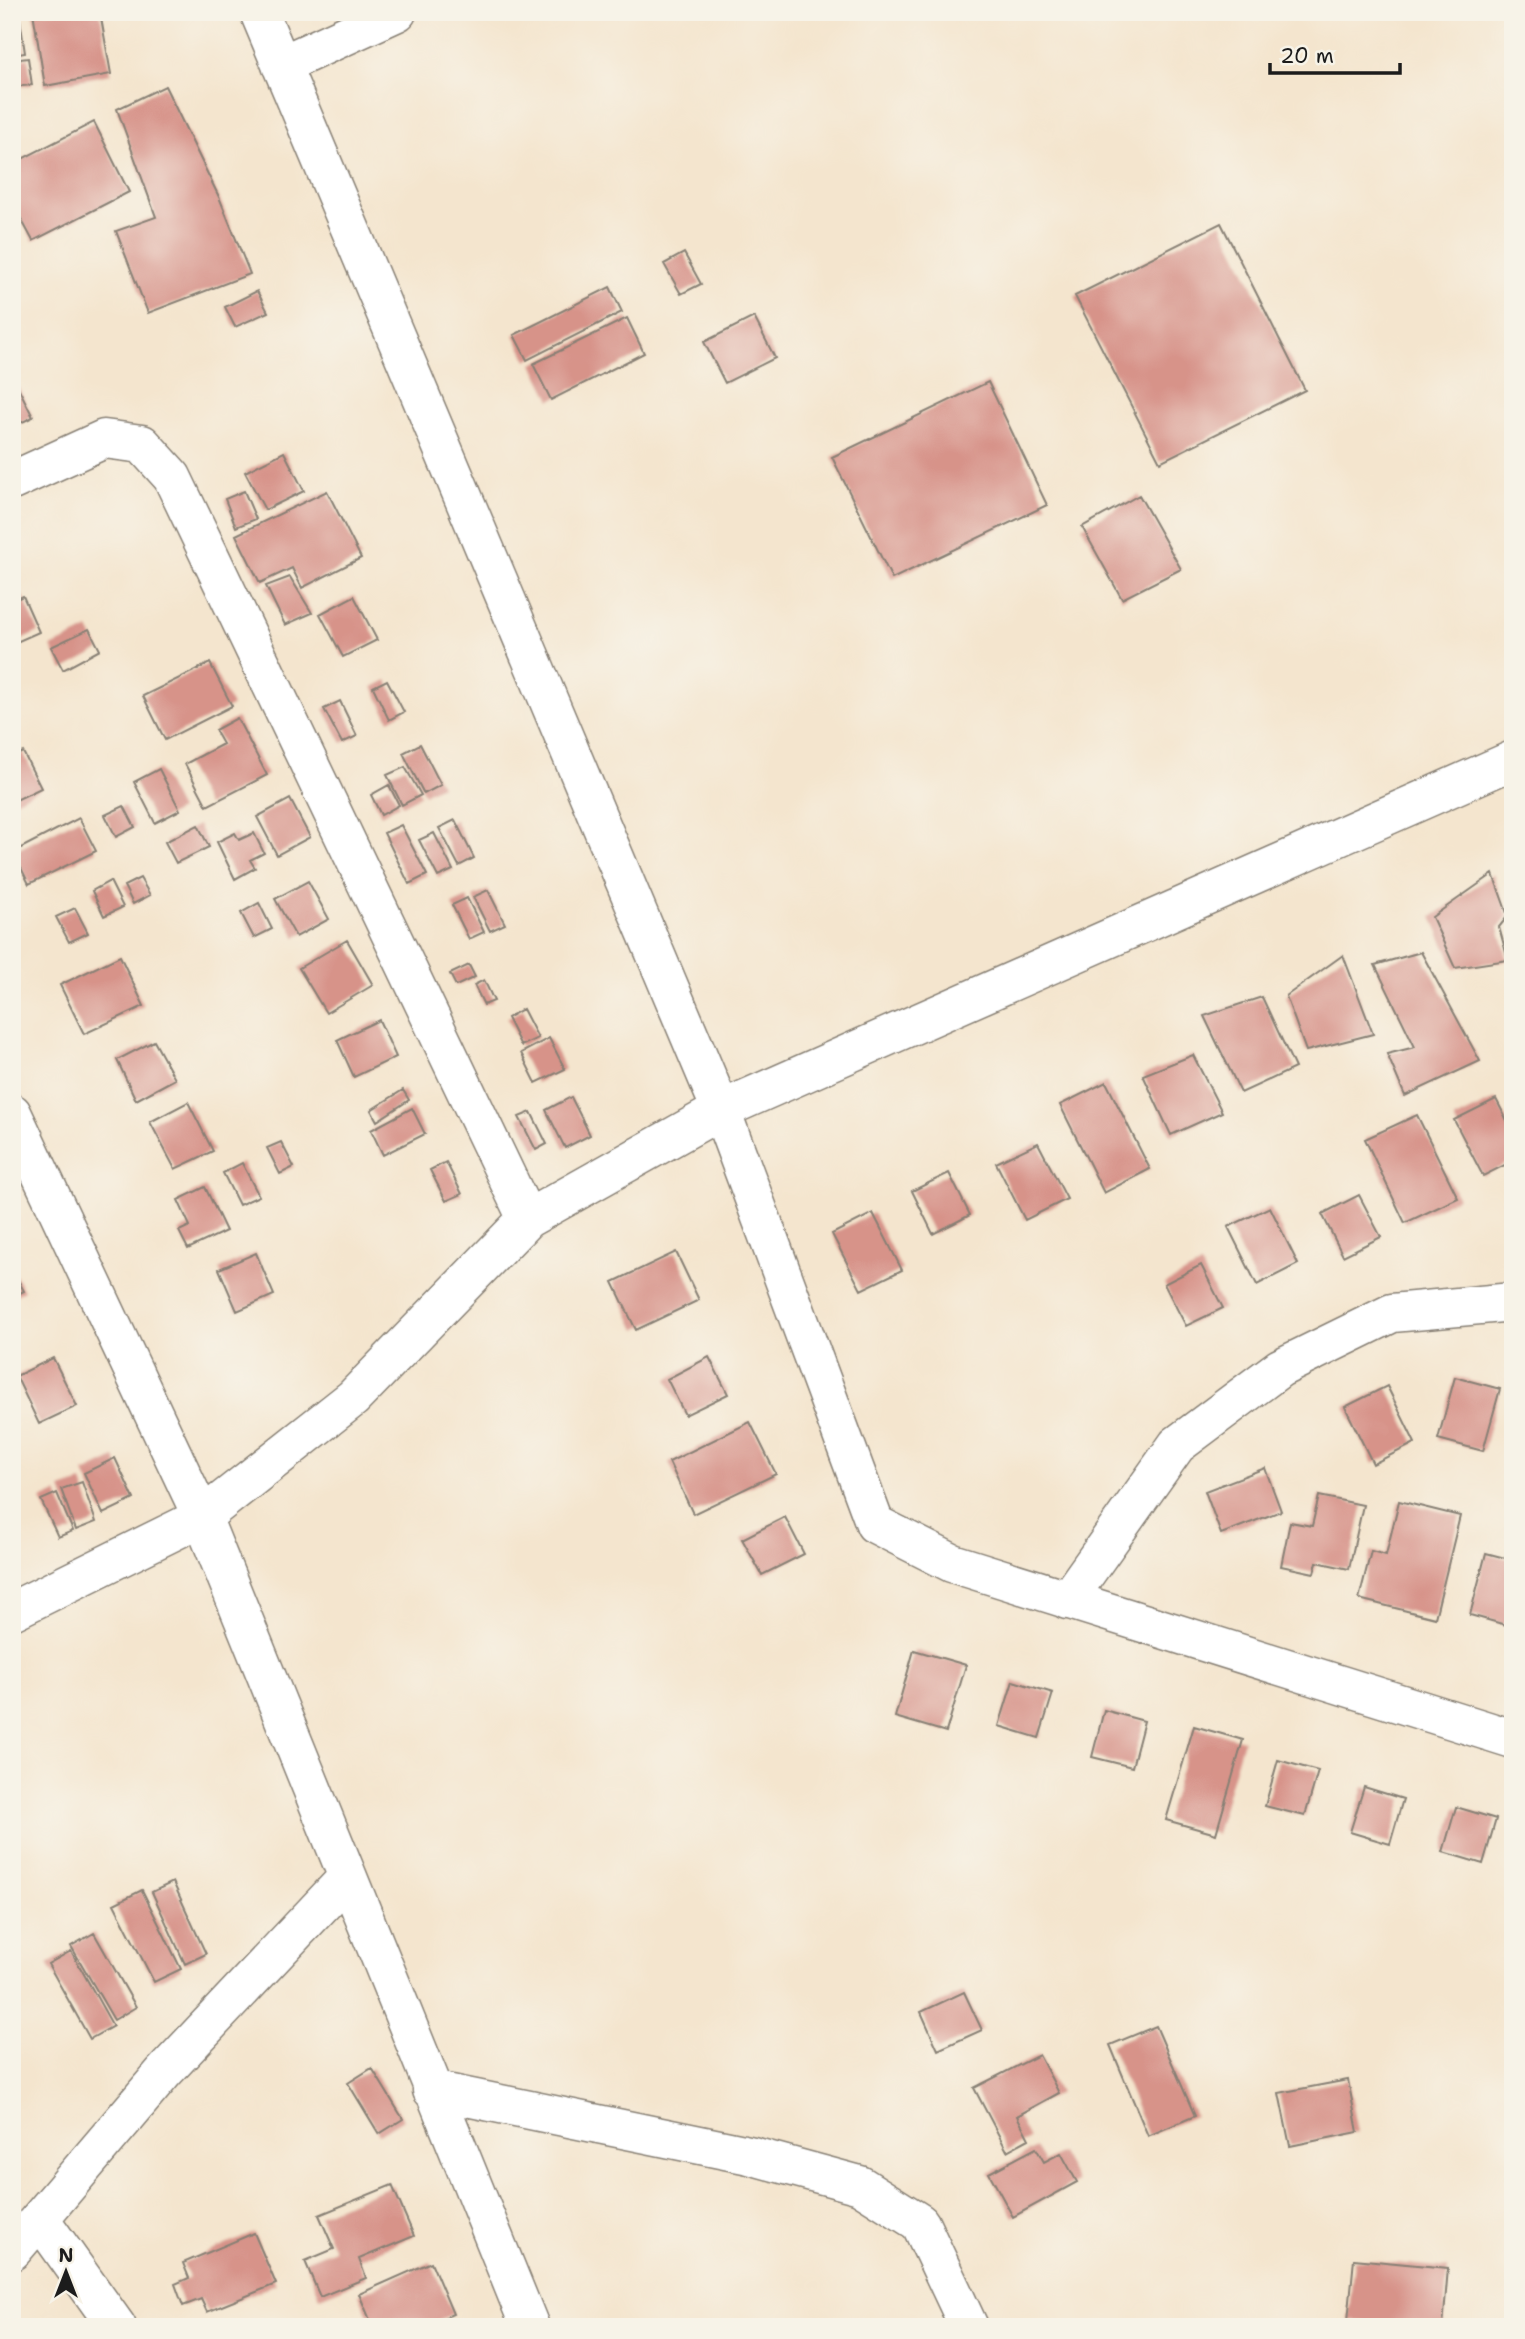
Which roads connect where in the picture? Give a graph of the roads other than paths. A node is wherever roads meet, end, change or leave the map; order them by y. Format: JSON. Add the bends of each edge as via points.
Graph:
{"nodes":[{"id":1,"x":259,"y":12,"type":"edge"},
{"id":2,"x":397,"y":12,"type":"edge"},
{"id":3,"x":281,"y":65,"type":"junction"},
{"id":4,"x":12,"y":481,"type":"edge"},
{"id":5,"x":1513,"y":760,"type":"edge"},
{"id":6,"x":721,"y":1110,"type":"junction"},
{"id":7,"x":12,"y":1113,"type":"edge"},
{"id":8,"x":527,"y":1219,"type":"junction"},
{"id":9,"x":1513,"y":1302,"type":"edge"},
{"id":10,"x":202,"y":1517,"type":"junction"},
{"id":11,"x":1068,"y":1600,"type":"junction"},
{"id":12,"x":12,"y":1611,"type":"edge"},
{"id":13,"x":1513,"y":1739,"type":"edge"},
{"id":14,"x":346,"y":1879,"type":"junction"},
{"id":15,"x":432,"y":2090,"type":"junction"},
{"id":16,"x":40,"y":2219,"type":"junction"},
{"id":17,"x":12,"y":2251,"type":"edge"},
{"id":18,"x":117,"y":2327,"type":"edge"},
{"id":19,"x":530,"y":2327,"type":"edge"},
{"id":20,"x":969,"y":2327,"type":"edge"}],
"edges":[{"from":1,"to":3,"type":"street"},
{"from":2,"to":3,"type":"street"},
{"from":3,"to":6,"type":"street"},
{"from":4,"to":8,"type":"street","via":[[104,439],[142,444],[172,477]]},
{"from":5,"to":6,"type":"street"},
{"from":6,"to":8,"type":"street"},
{"from":6,"to":11,"type":"street","via":[[875,1524],[952,1563]]},
{"from":7,"to":10,"type":"street"},
{"from":8,"to":10,"type":"street","via":[[353,1398]]},
{"from":9,"to":11,"type":"street","via":[[1392,1313],[1280,1368],[1177,1446]]},
{"from":10,"to":12,"type":"street"},
{"from":10,"to":14,"type":"street"},
{"from":11,"to":13,"type":"street"},
{"from":14,"to":15,"type":"street"},
{"from":14,"to":16,"type":"street","via":[[164,2072]]},
{"from":15,"to":19,"type":"street"},
{"from":15,"to":20,"type":"street","via":[[749,2155],[860,2185],[919,2223]]},
{"from":16,"to":17,"type":"street"},
{"from":16,"to":18,"type":"street"}]}
